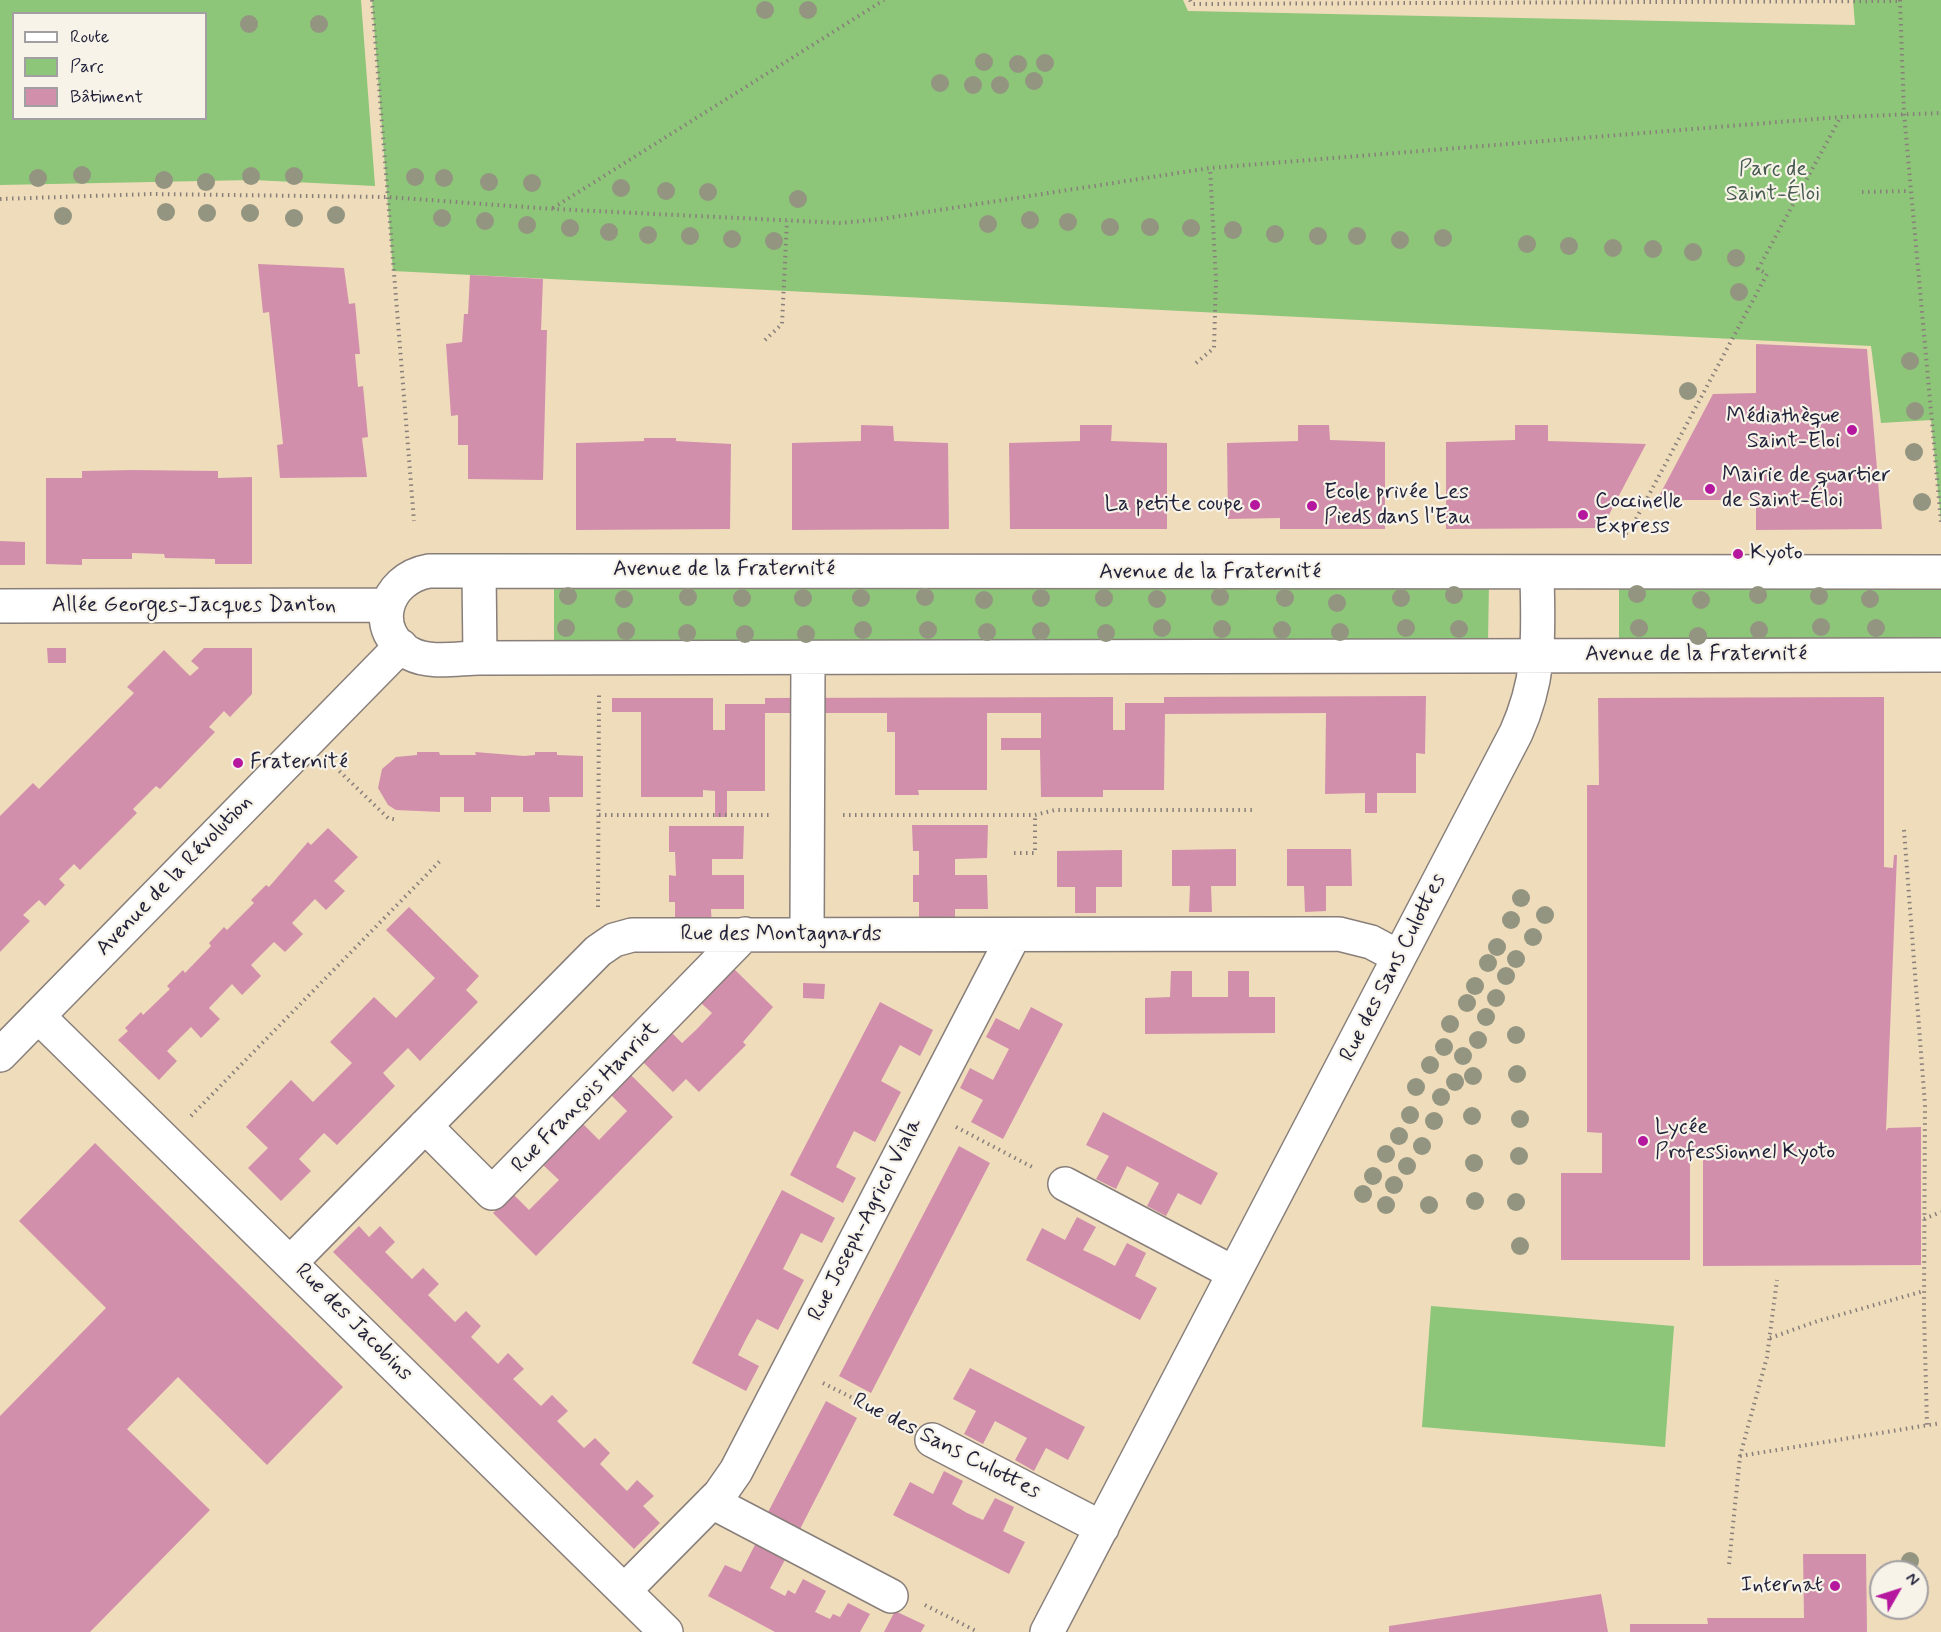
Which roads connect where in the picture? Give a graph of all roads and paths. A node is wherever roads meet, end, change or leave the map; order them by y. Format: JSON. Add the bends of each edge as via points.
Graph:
{"nodes":[{"id":1,"x":372,"y":0,"type":"edge"},
{"id":2,"x":884,"y":0,"type":"edge"},
{"id":3,"x":1190,"y":0,"type":"edge"},
{"id":4,"x":1900,"y":1,"type":"edge"},
{"id":5,"x":1904,"y":113,"type":"junction"},
{"id":6,"x":1941,"y":113,"type":"edge"},
{"id":7,"x":1840,"y":117,"type":"junction"},
{"id":8,"x":1210,"y":168,"type":"junction"},
{"id":9,"x":1910,"y":191,"type":"junction"},
{"id":10,"x":1862,"y":192,"type":"dead end"},
{"id":11,"x":387,"y":197,"type":"junction"},
{"id":12,"x":0,"y":199,"type":"edge"},
{"id":13,"x":553,"y":209,"type":"junction"},
{"id":14,"x":788,"y":221,"type":"junction"},
{"id":15,"x":765,"y":340,"type":"dead end"},
{"id":16,"x":1196,"y":363,"type":"dead end"},
{"id":17,"x":414,"y":521,"type":"dead end"},
{"id":18,"x":1941,"y":522,"type":"edge"},
{"id":19,"x":479,"y":571,"type":"junction"},
{"id":20,"x":1598,"y":572,"type":"junction"},
{"id":21,"x":1941,"y":572,"type":"edge"},
{"id":22,"x":1537,"y":573,"type":"junction"},
{"id":23,"x":387,"y":605,"type":"junction"},
{"id":24,"x":0,"y":606,"type":"edge"},
{"id":25,"x":401,"y":646,"type":"junction"},
{"id":26,"x":1941,"y":655,"type":"edge"},
{"id":27,"x":1538,"y":656,"type":"junction"},
{"id":28,"x":808,"y":657,"type":"junction"},
{"id":29,"x":480,"y":658,"type":"junction"},
{"id":30,"x":599,"y":694,"type":"dead end"},
{"id":31,"x":334,"y":767,"type":"dead end"},
{"id":32,"x":1255,"y":810,"type":"dead end"},
{"id":33,"x":599,"y":815,"type":"junction"},
{"id":34,"x":807,"y":815,"type":"junction"},
{"id":35,"x":1035,"y":815,"type":"junction"},
{"id":36,"x":398,"y":820,"type":"dead end"},
{"id":37,"x":1904,"y":830,"type":"dead end"},
{"id":38,"x":1014,"y":853,"type":"dead end"},
{"id":39,"x":440,"y":861,"type":"dead end"},
{"id":40,"x":745,"y":934,"type":"junction"},
{"id":41,"x":807,"y":934,"type":"junction"},
{"id":42,"x":1014,"y":935,"type":"junction"},
{"id":43,"x":598,"y":951,"type":"junction"},
{"id":44,"x":1399,"y":957,"type":"junction"},
{"id":45,"x":38,"y":1016,"type":"junction"},
{"id":46,"x":0,"y":1055,"type":"edge"},
{"id":47,"x":923,"y":1110,"type":"junction"},
{"id":48,"x":425,"y":1126,"type":"junction"},
{"id":49,"x":166,"y":1141,"type":"junction"},
{"id":50,"x":1065,"y":1184,"type":"joint"},
{"id":51,"x":1941,"y":1212,"type":"edge"},
{"id":52,"x":1924,"y":1219,"type":"junction"},
{"id":53,"x":291,"y":1262,"type":"junction"},
{"id":54,"x":1234,"y":1273,"type":"junction"},
{"id":55,"x":1777,"y":1280,"type":"dead end"},
{"id":56,"x":1924,"y":1291,"type":"junction"},
{"id":57,"x":1770,"y":1338,"type":"junction"},
{"id":58,"x":790,"y":1366,"type":"junction"},
{"id":59,"x":1941,"y":1423,"type":"edge"},
{"id":60,"x":1927,"y":1425,"type":"junction"},
{"id":61,"x":932,"y":1440,"type":"joint"},
{"id":62,"x":1740,"y":1456,"type":"junction"},
{"id":63,"x":712,"y":1502,"type":"junction"},
{"id":64,"x":1102,"y":1528,"type":"junction"},
{"id":65,"x":1729,"y":1564,"type":"dead end"},
{"id":66,"x":624,"y":1591,"type":"junction"},
{"id":67,"x":891,"y":1596,"type":"joint"},
{"id":68,"x":666,"y":1632,"type":"edge"},
{"id":69,"x":978,"y":1632,"type":"edge"},
{"id":70,"x":1047,"y":1632,"type":"edge"}],
"edges":[{"from":1,"to":11,"type":"path"},
{"from":2,"to":13,"type":"path"},
{"from":3,"to":4,"type":"path","via":[[1192,4]]},
{"from":4,"to":5,"type":"path"},
{"from":5,"to":6,"type":"path"},
{"from":5,"to":7,"type":"path"},
{"from":5,"to":9,"type":"path"},
{"from":7,"to":8,"type":"path"},
{"from":7,"to":20,"type":"path","via":[[1758,269],[1767,274],[1629,532],[1600,537]]},
{"from":8,"to":14,"type":"path","via":[[881,219],[840,223]]},
{"from":8,"to":16,"type":"path","via":[[1216,279],[1214,348]]},
{"from":9,"to":10,"type":"path"},
{"from":9,"to":18,"type":"path"},
{"from":11,"to":12,"type":"path","via":[[151,194]]},
{"from":11,"to":13,"type":"path"},
{"from":11,"to":17,"type":"path"},
{"from":13,"to":14,"type":"path"},
{"from":14,"to":15,"type":"path","via":[[782,324]]},
{"from":19,"to":22,"type":"street","name":"Avenue de la Fraternité"},
{"from":19,"to":23,"type":"street","via":[[414,574],[397,587]]},
{"from":19,"to":29,"type":"street"},
{"from":20,"to":21,"type":"street","name":"Avenue de la Fraternité"},
{"from":20,"to":22,"type":"street","name":"Avenue de la Fraternité"},
{"from":22,"to":27,"type":"street","name":"Rue des Sans Culottes"},
{"from":23,"to":24,"type":"street","name":"Allée Georges-Jacques Danton"},
{"from":23,"to":25,"type":"street","via":[[392,635]]},
{"from":25,"to":29,"type":"street","via":[[420,657]]},
{"from":25,"to":45,"type":"street","name":"Avenue de la Révolution"},
{"from":26,"to":27,"type":"street","name":"Avenue de la Fraternité"},
{"from":27,"to":28,"type":"street","name":"Avenue de la Fraternité"},
{"from":27,"to":44,"type":"street","name":"Rue des Sans Culottes","via":[[1530,697],[1516,733]]},
{"from":28,"to":29,"type":"street","name":"Avenue de la Fraternité"},
{"from":28,"to":34,"type":"street"},
{"from":30,"to":33,"type":"path"},
{"from":31,"to":36,"type":"path","via":[[388,818]]},
{"from":32,"to":35,"type":"path","via":[[1055,810]]},
{"from":33,"to":34,"type":"path"},
{"from":33,"to":43,"type":"path"},
{"from":34,"to":35,"type":"path"},
{"from":34,"to":41,"type":"street"},
{"from":35,"to":38,"type":"path","via":[[1035,853]]},
{"from":37,"to":52,"type":"path","via":[[1925,1105]]},
{"from":39,"to":49,"type":"path"},
{"from":40,"to":41,"type":"street","name":"Rue des Montagnards"},
{"from":40,"to":43,"type":"street","name":"Rue des Montagnards","via":[[632,935],[614,940]]},
{"from":40,"to":48,"type":"street","name":"Rue François Hanriot","via":[[492,1193]]},
{"from":41,"to":42,"type":"street","name":"Rue des Montagnards"},
{"from":42,"to":44,"type":"street","name":"Rue des Montagnards","via":[[1340,934],[1371,942]]},
{"from":42,"to":47,"type":"street","name":"Rue Joseph-Agricol Viala"},
{"from":43,"to":48,"type":"street","name":"Rue des Montagnards"},
{"from":44,"to":54,"type":"street","name":"Rue des Sans Culottes"},
{"from":45,"to":46,"type":"street","name":"Avenue de la Révolution"},
{"from":45,"to":49,"type":"street","name":"Rue des Jacobins"},
{"from":47,"to":50,"type":"path"},
{"from":47,"to":58,"type":"street","name":"Rue Joseph-Agricol Viala"},
{"from":48,"to":53,"type":"street","name":"Rue des Montagnards"},
{"from":49,"to":53,"type":"street","name":"Rue des Jacobins"},
{"from":50,"to":54,"type":"street"},
{"from":51,"to":52,"type":"path"},
{"from":52,"to":56,"type":"path"},
{"from":53,"to":66,"type":"street","name":"Rue des Jacobins"},
{"from":54,"to":64,"type":"street","name":"Rue des Sans Culottes"},
{"from":55,"to":57,"type":"path"},
{"from":56,"to":57,"type":"path","via":[[1818,1320]]},
{"from":56,"to":60,"type":"path"},
{"from":57,"to":62,"type":"path"},
{"from":58,"to":61,"type":"path","name":"Rue des Sans Culottes"},
{"from":58,"to":63,"type":"street","name":"Rue Joseph-Agricol Viala","via":[[736,1471]]},
{"from":59,"to":60,"type":"path"},
{"from":60,"to":62,"type":"path"},
{"from":61,"to":64,"type":"street","name":"Rue des Sans Culottes"},
{"from":62,"to":65,"type":"path"},
{"from":63,"to":66,"type":"street","name":"Rue Joseph-Agricol Viala"},
{"from":63,"to":67,"type":"street"},
{"from":64,"to":70,"type":"street","name":"Rue des Sans Culottes"},
{"from":66,"to":68,"type":"street","name":"Rue des Jacobins"},
{"from":67,"to":69,"type":"path","via":[[903,1594]]}]}
